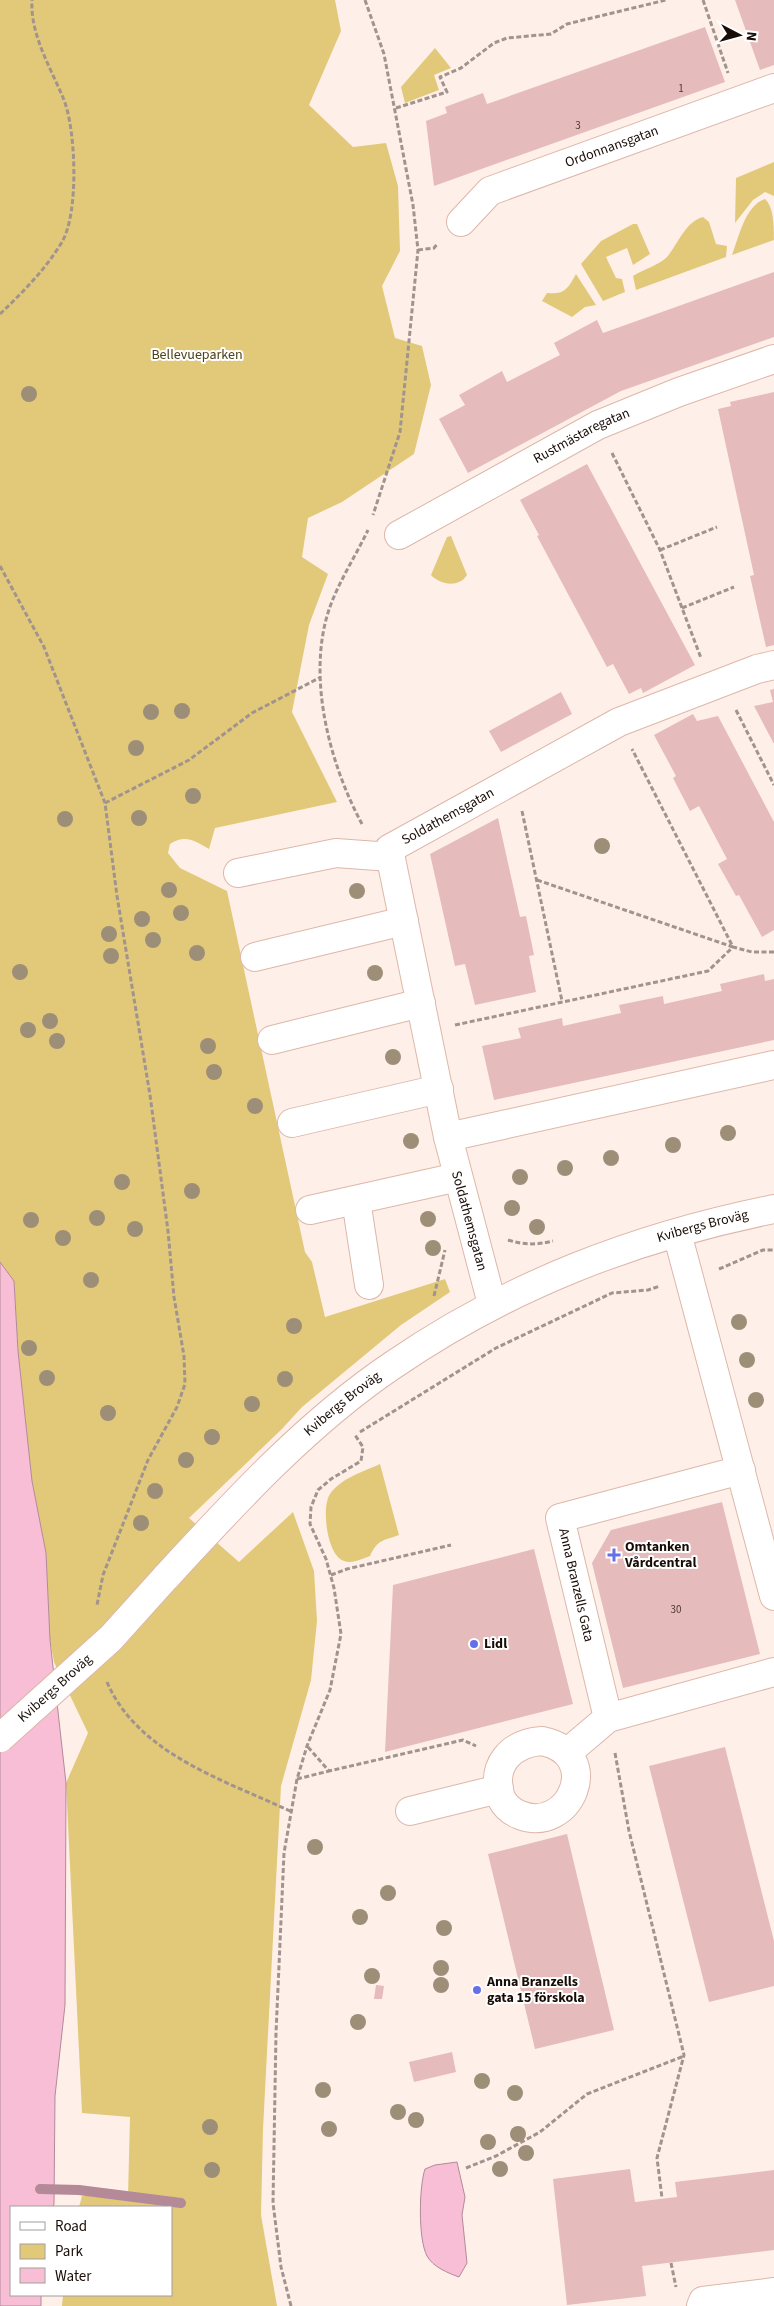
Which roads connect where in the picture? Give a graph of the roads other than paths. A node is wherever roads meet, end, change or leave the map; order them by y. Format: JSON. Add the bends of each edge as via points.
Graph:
{"nodes":[{"id":1,"x":774,"y":88,"type":"edge"},
{"id":2,"x":461,"y":222,"type":"dead end"},
{"id":3,"x":774,"y":360,"type":"edge"},
{"id":4,"x":399,"y":535,"type":"dead end"},
{"id":5,"x":774,"y":665,"type":"edge"},
{"id":6,"x":378,"y":856,"type":"junction"},
{"id":7,"x":238,"y":873,"type":"dead end"},
{"id":8,"x":404,"y":921,"type":"junction"},
{"id":9,"x":255,"y":957,"type":"dead end"},
{"id":10,"x":421,"y":1003,"type":"junction"},
{"id":11,"x":272,"y":1040,"type":"dead end"},
{"id":12,"x":774,"y":1065,"type":"edge"},
{"id":13,"x":439,"y":1089,"type":"junction"},
{"id":14,"x":292,"y":1123,"type":"dead end"},
{"id":15,"x":448,"y":1137,"type":"junction"},
{"id":16,"x":458,"y":1177,"type":"junction"},
{"id":17,"x":356,"y":1200,"type":"junction"},
{"id":18,"x":774,"y":1209,"type":"edge"},
{"id":19,"x":310,"y":1210,"type":"dead end"},
{"id":20,"x":677,"y":1233,"type":"junction"},
{"id":21,"x":369,"y":1285,"type":"dead end"},
{"id":22,"x":492,"y":1304,"type":"junction"},
{"id":23,"x":741,"y":1470,"type":"junction"},
{"id":24,"x":774,"y":1596,"type":"edge"},
{"id":25,"x":774,"y":1672,"type":"edge"},
{"id":26,"x":608,"y":1718,"type":"junction"},
{"id":27,"x":0,"y":1738,"type":"edge"},
{"id":28,"x":568,"y":1752,"type":"junction"},
{"id":29,"x":498,"y":1789,"type":"junction"},
{"id":30,"x":410,"y":1811,"type":"dead end"},
{"id":31,"x":774,"y":2292,"type":"edge"},
{"id":32,"x":701,"y":2306,"type":"edge"}],
"edges":[{"from":1,"to":2,"type":"street","name":"Ordonnansgatan","via":[[490,191]]},
{"from":3,"to":4,"type":"street","name":"Rustmästaregatan","via":[[678,392],[598,425]]},
{"from":5,"to":6,"type":"street","name":"Soldathemsgatan","via":[[618,722]]},
{"from":6,"to":7,"type":"street","via":[[336,853]]},
{"from":6,"to":8,"type":"street","name":"Soldathemsgatan"},
{"from":8,"to":9,"type":"street"},
{"from":8,"to":10,"type":"street","name":"Soldathemsgatan"},
{"from":10,"to":11,"type":"street"},
{"from":10,"to":13,"type":"street","name":"Soldathemsgatan"},
{"from":12,"to":15,"type":"street"},
{"from":13,"to":14,"type":"street"},
{"from":13,"to":15,"type":"street","name":"Soldathemsgatan"},
{"from":15,"to":16,"type":"street","name":"Soldathemsgatan"},
{"from":16,"to":17,"type":"street"},
{"from":16,"to":22,"type":"street","name":"Soldathemsgatan"},
{"from":17,"to":19,"type":"street"},
{"from":17,"to":21,"type":"street"},
{"from":18,"to":20,"type":"street","name":"Kvibergs Broväg"},
{"from":20,"to":22,"type":"street","name":"Kvibergs Broväg","via":[[589,1262]]},
{"from":20,"to":23,"type":"street"},
{"from":22,"to":27,"type":"street","name":"Kvibergs Broväg","bridge":true,"via":[[392,1365],[276,1461],[111,1638]]},
{"from":23,"to":24,"type":"street"},
{"from":23,"to":26,"type":"street","name":"Anna Branzells Gata","via":[[560,1518]]},
{"from":25,"to":26,"type":"street"},
{"from":26,"to":28,"type":"street"},
{"from":28,"to":29,"type":"street","via":[[551,1743],[529,1742],[512,1750],[500,1769]]},
{"from":28,"to":29,"type":"street","via":[[576,1779],[574,1788],[567,1804],[552,1815],[532,1818],[516,1813],[502,1801]]},
{"from":29,"to":30,"type":"street"},
{"from":31,"to":32,"type":"street","via":[[704,2301]]}]}
